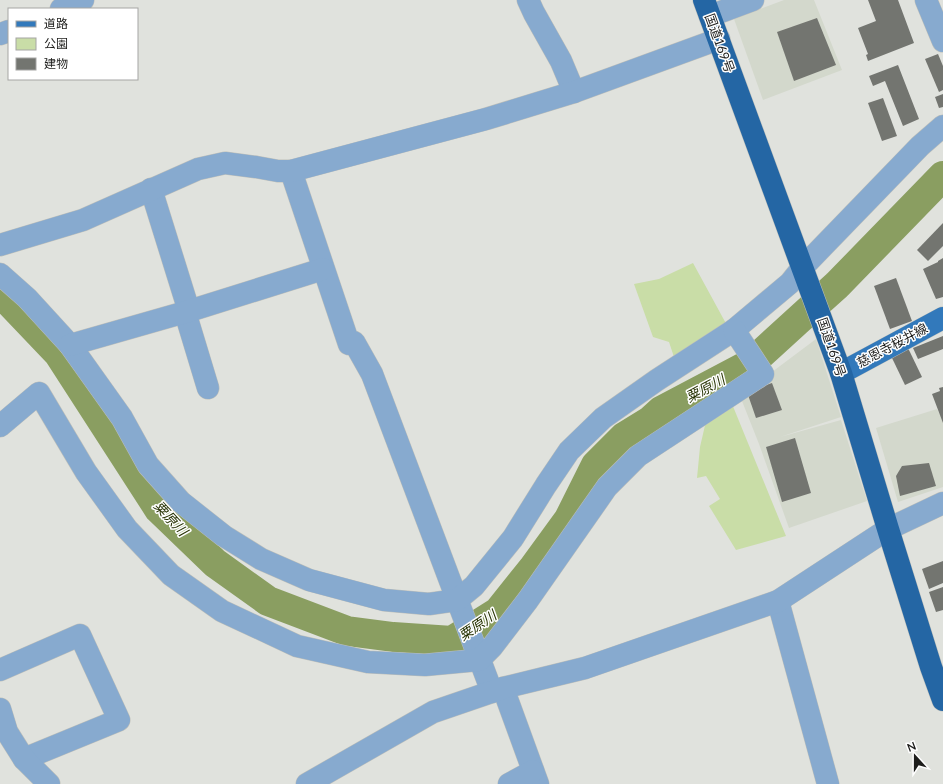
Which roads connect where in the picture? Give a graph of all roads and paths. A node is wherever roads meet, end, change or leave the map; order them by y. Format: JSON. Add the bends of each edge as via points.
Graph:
{"nodes":[{"id":1,"x":83,"y":0,"type":"edge"},
{"id":2,"x":528,"y":0,"type":"edge"},
{"id":3,"x":753,"y":0,"type":"edge"},
{"id":4,"x":926,"y":0,"type":"edge"},
{"id":5,"x":63,"y":8,"type":"edge"},
{"id":6,"x":707,"y":8,"type":"edge"},
{"id":7,"x":719,"y":40,"type":"junction"},
{"id":8,"x":943,"y":40,"type":"edge"},
{"id":9,"x":574,"y":92,"type":"junction"},
{"id":10,"x":943,"y":126,"type":"edge"},
{"id":11,"x":291,"y":171,"type":"junction"},
{"id":12,"x":151,"y":189,"type":"junction"},
{"id":13,"x":0,"y":245,"type":"edge"},
{"id":14,"x":323,"y":269,"type":"junction"},
{"id":15,"x":0,"y":274,"type":"edge"},
{"id":16,"x":805,"y":274,"type":"junction"},
{"id":17,"x":187,"y":311,"type":"junction"},
{"id":18,"x":943,"y":318,"type":"edge"},
{"id":19,"x":736,"y":332,"type":"junction"},
{"id":20,"x":70,"y":345,"type":"junction"},
{"id":21,"x":841,"y":373,"type":"junction"},
{"id":22,"x":208,"y":388,"type":"dead end"},
{"id":23,"x":0,"y":426,"type":"edge"},
{"id":24,"x":943,"y":503,"type":"edge"},
{"id":25,"x":888,"y":529,"type":"junction"},
{"id":26,"x":778,"y":601,"type":"junction"},
{"id":27,"x":457,"y":602,"type":"junction"},
{"id":28,"x":478,"y":657,"type":"junction"},
{"id":29,"x":0,"y":670,"type":"edge"},
{"id":30,"x":498,"y":690,"type":"junction"},
{"id":31,"x":943,"y":700,"type":"edge"},
{"id":32,"x":0,"y":709,"type":"edge"},
{"id":33,"x":24,"y":759,"type":"junction"},
{"id":34,"x":535,"y":777,"type":"edge"},
{"id":35,"x":49,"y":784,"type":"edge"},
{"id":36,"x":307,"y":784,"type":"edge"},
{"id":37,"x":509,"y":784,"type":"edge"},
{"id":38,"x":828,"y":784,"type":"edge"}],
"edges":[{"from":1,"to":5,"type":"street"},
{"from":2,"to":9,"type":"street","via":[[561,61]]},
{"from":3,"to":6,"type":"street"},
{"from":4,"to":8,"type":"street"},
{"from":6,"to":7,"type":"highway","name":"国道169号"},
{"from":7,"to":9,"type":"street"},
{"from":7,"to":16,"type":"highway","name":"国道169号"},
{"from":9,"to":11,"type":"street","via":[[486,119]]},
{"from":10,"to":16,"type":"street","via":[[920,146]]},
{"from":11,"to":12,"type":"street","via":[[225,164],[198,169]]},
{"from":11,"to":14,"type":"street"},
{"from":12,"to":13,"type":"street","via":[[84,220]]},
{"from":12,"to":17,"type":"street"},
{"from":14,"to":17,"type":"street"},
{"from":14,"to":27,"type":"street","via":[[349,344],[354,342],[372,374]]},
{"from":15,"to":20,"type":"street","via":[[27,298]]},
{"from":16,"to":19,"type":"street","via":[[790,283]]},
{"from":16,"to":21,"type":"highway","name":"国道169号"},
{"from":17,"to":20,"type":"street"},
{"from":17,"to":22,"type":"street"},
{"from":18,"to":21,"type":"main road","name":"慈恩寺桜井線"},
{"from":19,"to":27,"type":"street","via":[[657,380],[603,418],[569,451],[513,538],[474,586]]},
{"from":19,"to":28,"type":"street","via":[[763,374],[638,456],[607,487],[528,600],[492,647]]},
{"from":20,"to":27,"type":"street","via":[[122,418],[148,465],[181,502],[224,536],[261,559],[309,580],[384,600],[429,604]]},
{"from":21,"to":25,"type":"highway","name":"国道169号"},
{"from":23,"to":28,"type":"street","via":[[38,393],[86,472],[127,529],[171,575],[222,611],[297,646],[368,662],[425,665]]},
{"from":24,"to":25,"type":"street"},
{"from":25,"to":26,"type":"street"},
{"from":25,"to":31,"type":"highway","name":"国道169号"},
{"from":26,"to":30,"type":"street","via":[[585,668]]},
{"from":26,"to":38,"type":"street"},
{"from":27,"to":28,"type":"street"},
{"from":28,"to":30,"type":"street"},
{"from":29,"to":33,"type":"street","via":[[80,635],[119,720]]},
{"from":30,"to":34,"type":"street"},
{"from":30,"to":36,"type":"street","via":[[433,712]]},
{"from":32,"to":33,"type":"street","via":[[7,732]]},
{"from":33,"to":35,"type":"street"},
{"from":34,"to":37,"type":"street"}]}
